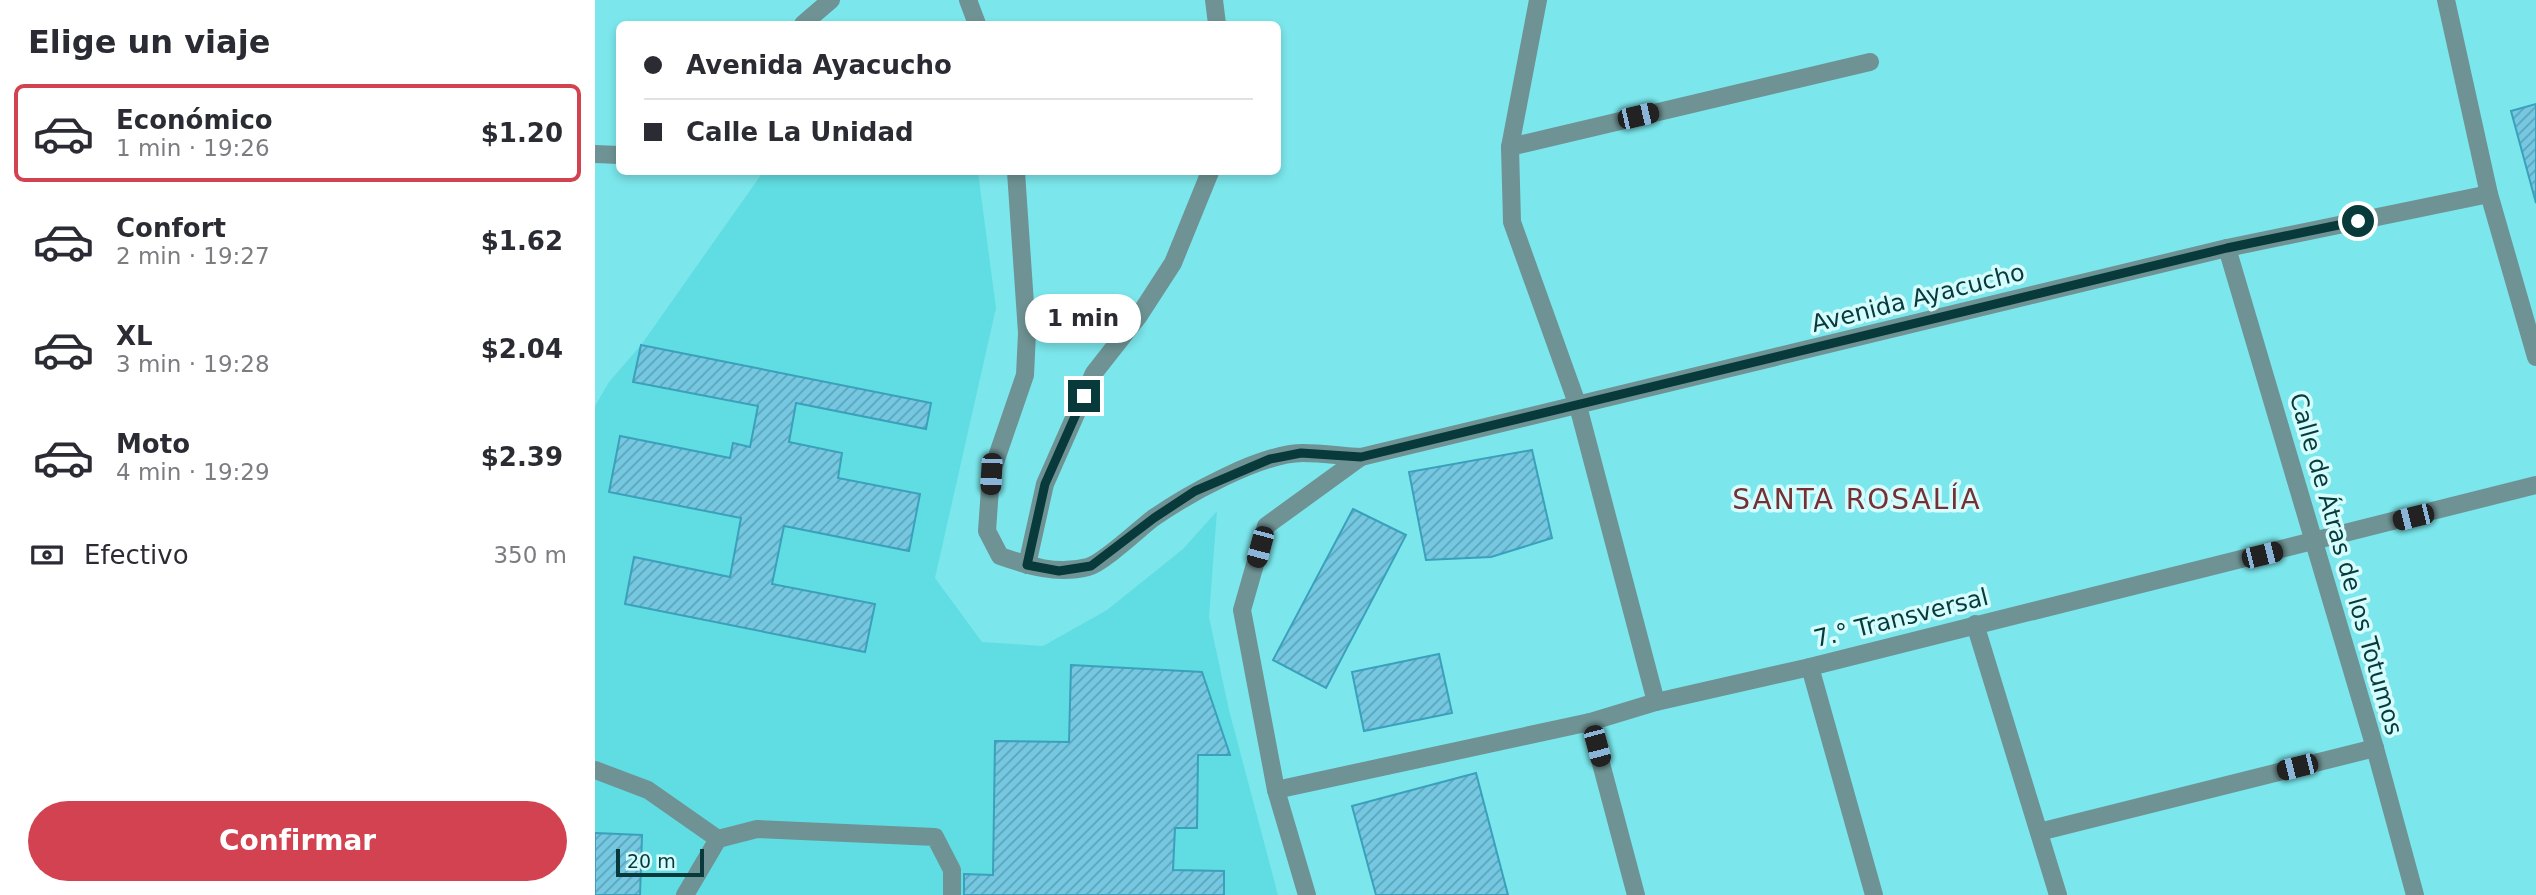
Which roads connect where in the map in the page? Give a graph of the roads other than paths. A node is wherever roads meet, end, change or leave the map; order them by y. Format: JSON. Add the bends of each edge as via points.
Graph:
{"nodes":[{"id":1,"x":831,"y":0,"type":"edge"},
{"id":2,"x":968,"y":0,"type":"edge"},
{"id":3,"x":1214,"y":0,"type":"edge"},
{"id":4,"x":1538,"y":0,"type":"edge"},
{"id":5,"x":2446,"y":0,"type":"edge"},
{"id":6,"x":806,"y":21,"type":"edge"},
{"id":7,"x":976,"y":21,"type":"edge"},
{"id":8,"x":1217,"y":21,"type":"edge"},
{"id":9,"x":1870,"y":62,"type":"dead end"},
{"id":10,"x":1510,"y":147,"type":"junction"},
{"id":11,"x":595,"y":154,"type":"edge"},
{"id":12,"x":616,"y":155,"type":"edge"},
{"id":13,"x":1016,"y":175,"type":"edge"},
{"id":14,"x":1209,"y":175,"type":"edge"},
{"id":15,"x":2489,"y":194,"type":"junction"},
{"id":16,"x":2227,"y":248,"type":"junction"},
{"id":17,"x":2536,"y":357,"type":"edge"},
{"id":18,"x":1578,"y":406,"type":"junction"},
{"id":19,"x":1361,"y":457,"type":"junction"},
{"id":20,"x":2536,"y":485,"type":"edge"},
{"id":21,"x":2314,"y":542,"type":"junction"},
{"id":22,"x":1027,"y":565,"type":"junction"},
{"id":23,"x":1975,"y":624,"type":"junction"},
{"id":24,"x":1811,"y":667,"type":"junction"},
{"id":25,"x":1656,"y":702,"type":"junction"},
{"id":26,"x":1590,"y":722,"type":"junction"},
{"id":27,"x":2375,"y":748,"type":"junction"},
{"id":28,"x":595,"y":771,"type":"edge"},
{"id":29,"x":1276,"y":790,"type":"junction"},
{"id":30,"x":2039,"y":832,"type":"junction"},
{"id":31,"x":718,"y":839,"type":"junction"},
{"id":32,"x":685,"y":895,"type":"edge"},
{"id":33,"x":952,"y":895,"type":"edge"},
{"id":34,"x":1307,"y":895,"type":"edge"},
{"id":35,"x":1636,"y":895,"type":"edge"},
{"id":36,"x":1874,"y":895,"type":"edge"},
{"id":37,"x":2057,"y":895,"type":"edge"},
{"id":38,"x":2415,"y":895,"type":"edge"}],
"edges":[{"from":1,"to":6,"type":"street"},
{"from":2,"to":7,"type":"street"},
{"from":3,"to":8,"type":"street"},
{"from":4,"to":10,"type":"street"},
{"from":5,"to":15,"type":"street"},
{"from":9,"to":10,"type":"street"},
{"from":10,"to":18,"type":"street","via":[[1512,222]]},
{"from":11,"to":12,"type":"street"},
{"from":13,"to":22,"type":"street","via":[[1027,333],[1025,375],[991,474],[988,531],[1000,556]]},
{"from":14,"to":22,"type":"street","via":[[1173,263],[1094,373],[1045,484]]},
{"from":15,"to":16,"type":"street","name":"Avenida Ayacucho"},
{"from":15,"to":17,"type":"street"},
{"from":16,"to":18,"type":"street","name":"Avenida Ayacucho"},
{"from":16,"to":21,"type":"street","name":"Calle de Átras de los Totumos"},
{"from":18,"to":19,"type":"street","name":"Avenida Ayacucho"},
{"from":18,"to":25,"type":"street"},
{"from":19,"to":22,"type":"street","via":[[1301,453],[1270,459],[1195,491],[1091,566],[1059,571]]},
{"from":19,"to":29,"type":"street","via":[[1266,526],[1243,610]]},
{"from":20,"to":21,"type":"street","name":"7.° Transversal"},
{"from":21,"to":23,"type":"street","name":"7.° Transversal"},
{"from":21,"to":27,"type":"street","name":"Calle de Átras de los Totumos"},
{"from":23,"to":24,"type":"street","name":"7.° Transversal"},
{"from":23,"to":30,"type":"street"},
{"from":24,"to":25,"type":"street","name":"7.° Transversal"},
{"from":24,"to":36,"type":"street"},
{"from":25,"to":26,"type":"street","name":"7.° Transversal"},
{"from":26,"to":29,"type":"street","name":"7.° Transversal"},
{"from":26,"to":35,"type":"street"},
{"from":27,"to":30,"type":"street"},
{"from":27,"to":38,"type":"street","name":"Calle de Átras de los Totumos"},
{"from":28,"to":31,"type":"street","via":[[648,790]]},
{"from":29,"to":34,"type":"street"},
{"from":30,"to":37,"type":"street"},
{"from":31,"to":32,"type":"street"},
{"from":31,"to":33,"type":"street","via":[[757,829],[935,837],[952,870]]}]}
